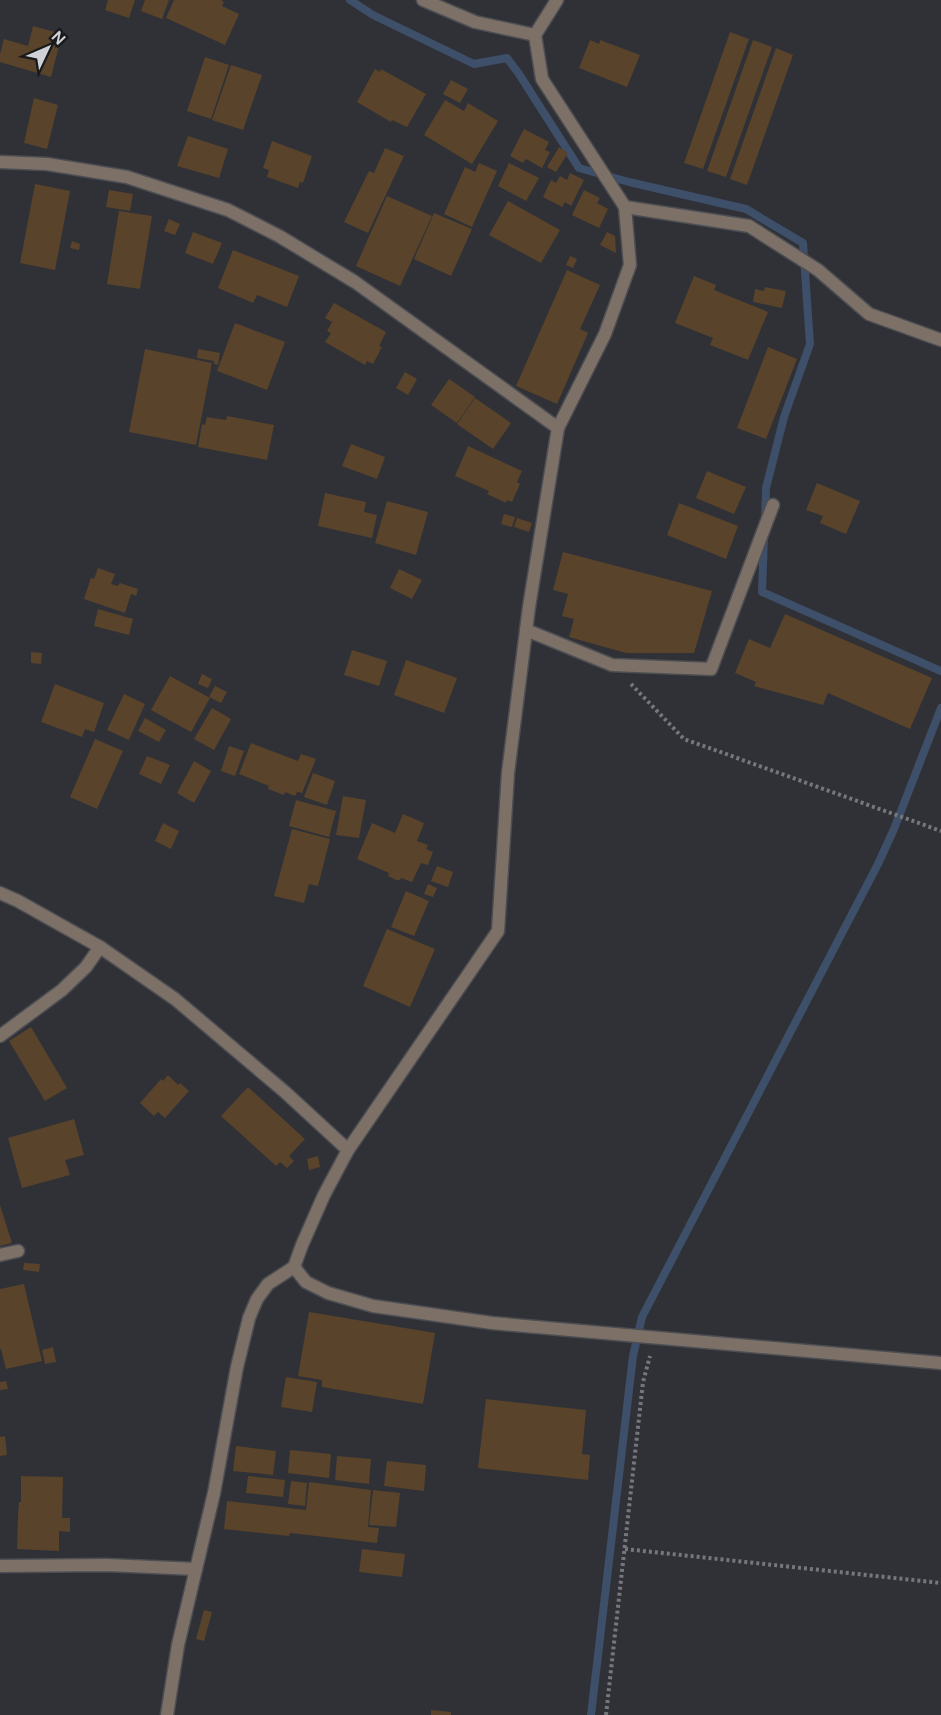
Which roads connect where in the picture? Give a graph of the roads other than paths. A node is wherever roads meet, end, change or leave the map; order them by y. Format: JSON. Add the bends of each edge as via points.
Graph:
{"nodes":[{"id":1,"x":423,"y":0,"type":"edge"},
{"id":2,"x":557,"y":0,"type":"edge"},
{"id":3,"x":536,"y":35,"type":"junction"},
{"id":4,"x":0,"y":162,"type":"edge"},
{"id":5,"x":625,"y":207,"type":"junction"},
{"id":6,"x":941,"y":340,"type":"edge"},
{"id":7,"x":558,"y":428,"type":"junction"},
{"id":8,"x":773,"y":505,"type":"dead end"},
{"id":9,"x":526,"y":630,"type":"junction"},
{"id":10,"x":0,"y":893,"type":"edge"},
{"id":11,"x":100,"y":947,"type":"junction"},
{"id":12,"x":0,"y":1036,"type":"edge"},
{"id":13,"x":348,"y":1150,"type":"junction"},
{"id":14,"x":18,"y":1251,"type":"dead end"},
{"id":15,"x":0,"y":1255,"type":"edge"},
{"id":16,"x":294,"y":1267,"type":"junction"},
{"id":17,"x":941,"y":1363,"type":"edge"},
{"id":18,"x":0,"y":1566,"type":"edge"},
{"id":19,"x":196,"y":1569,"type":"junction"},
{"id":20,"x":167,"y":1715,"type":"edge"}],
"edges":[{"from":1,"to":3,"type":"street","via":[[475,22]]},
{"from":2,"to":3,"type":"street"},
{"from":3,"to":5,"type":"street","via":[[542,79]]},
{"from":4,"to":7,"type":"street","via":[[47,164],[127,177],[228,210],[354,282]]},
{"from":5,"to":6,"type":"street","via":[[749,226],[818,270],[869,314]]},
{"from":5,"to":7,"type":"street","via":[[630,265],[605,334]]},
{"from":7,"to":9,"type":"street"},
{"from":8,"to":9,"type":"street","via":[[711,669],[612,664]]},
{"from":9,"to":13,"type":"street","via":[[508,773],[498,932]]},
{"from":10,"to":11,"type":"street"},
{"from":11,"to":12,"type":"street","via":[[86,968],[62,990]]},
{"from":11,"to":13,"type":"street","via":[[175,999]]},
{"from":13,"to":16,"type":"street"},
{"from":14,"to":15,"type":"street"},
{"from":16,"to":17,"type":"street","via":[[306,1282],[328,1293],[373,1306],[492,1323]]},
{"from":16,"to":19,"type":"street","via":[[268,1284],[249,1318]]},
{"from":18,"to":19,"type":"street","via":[[107,1564]]},
{"from":19,"to":20,"type":"street"}]}
